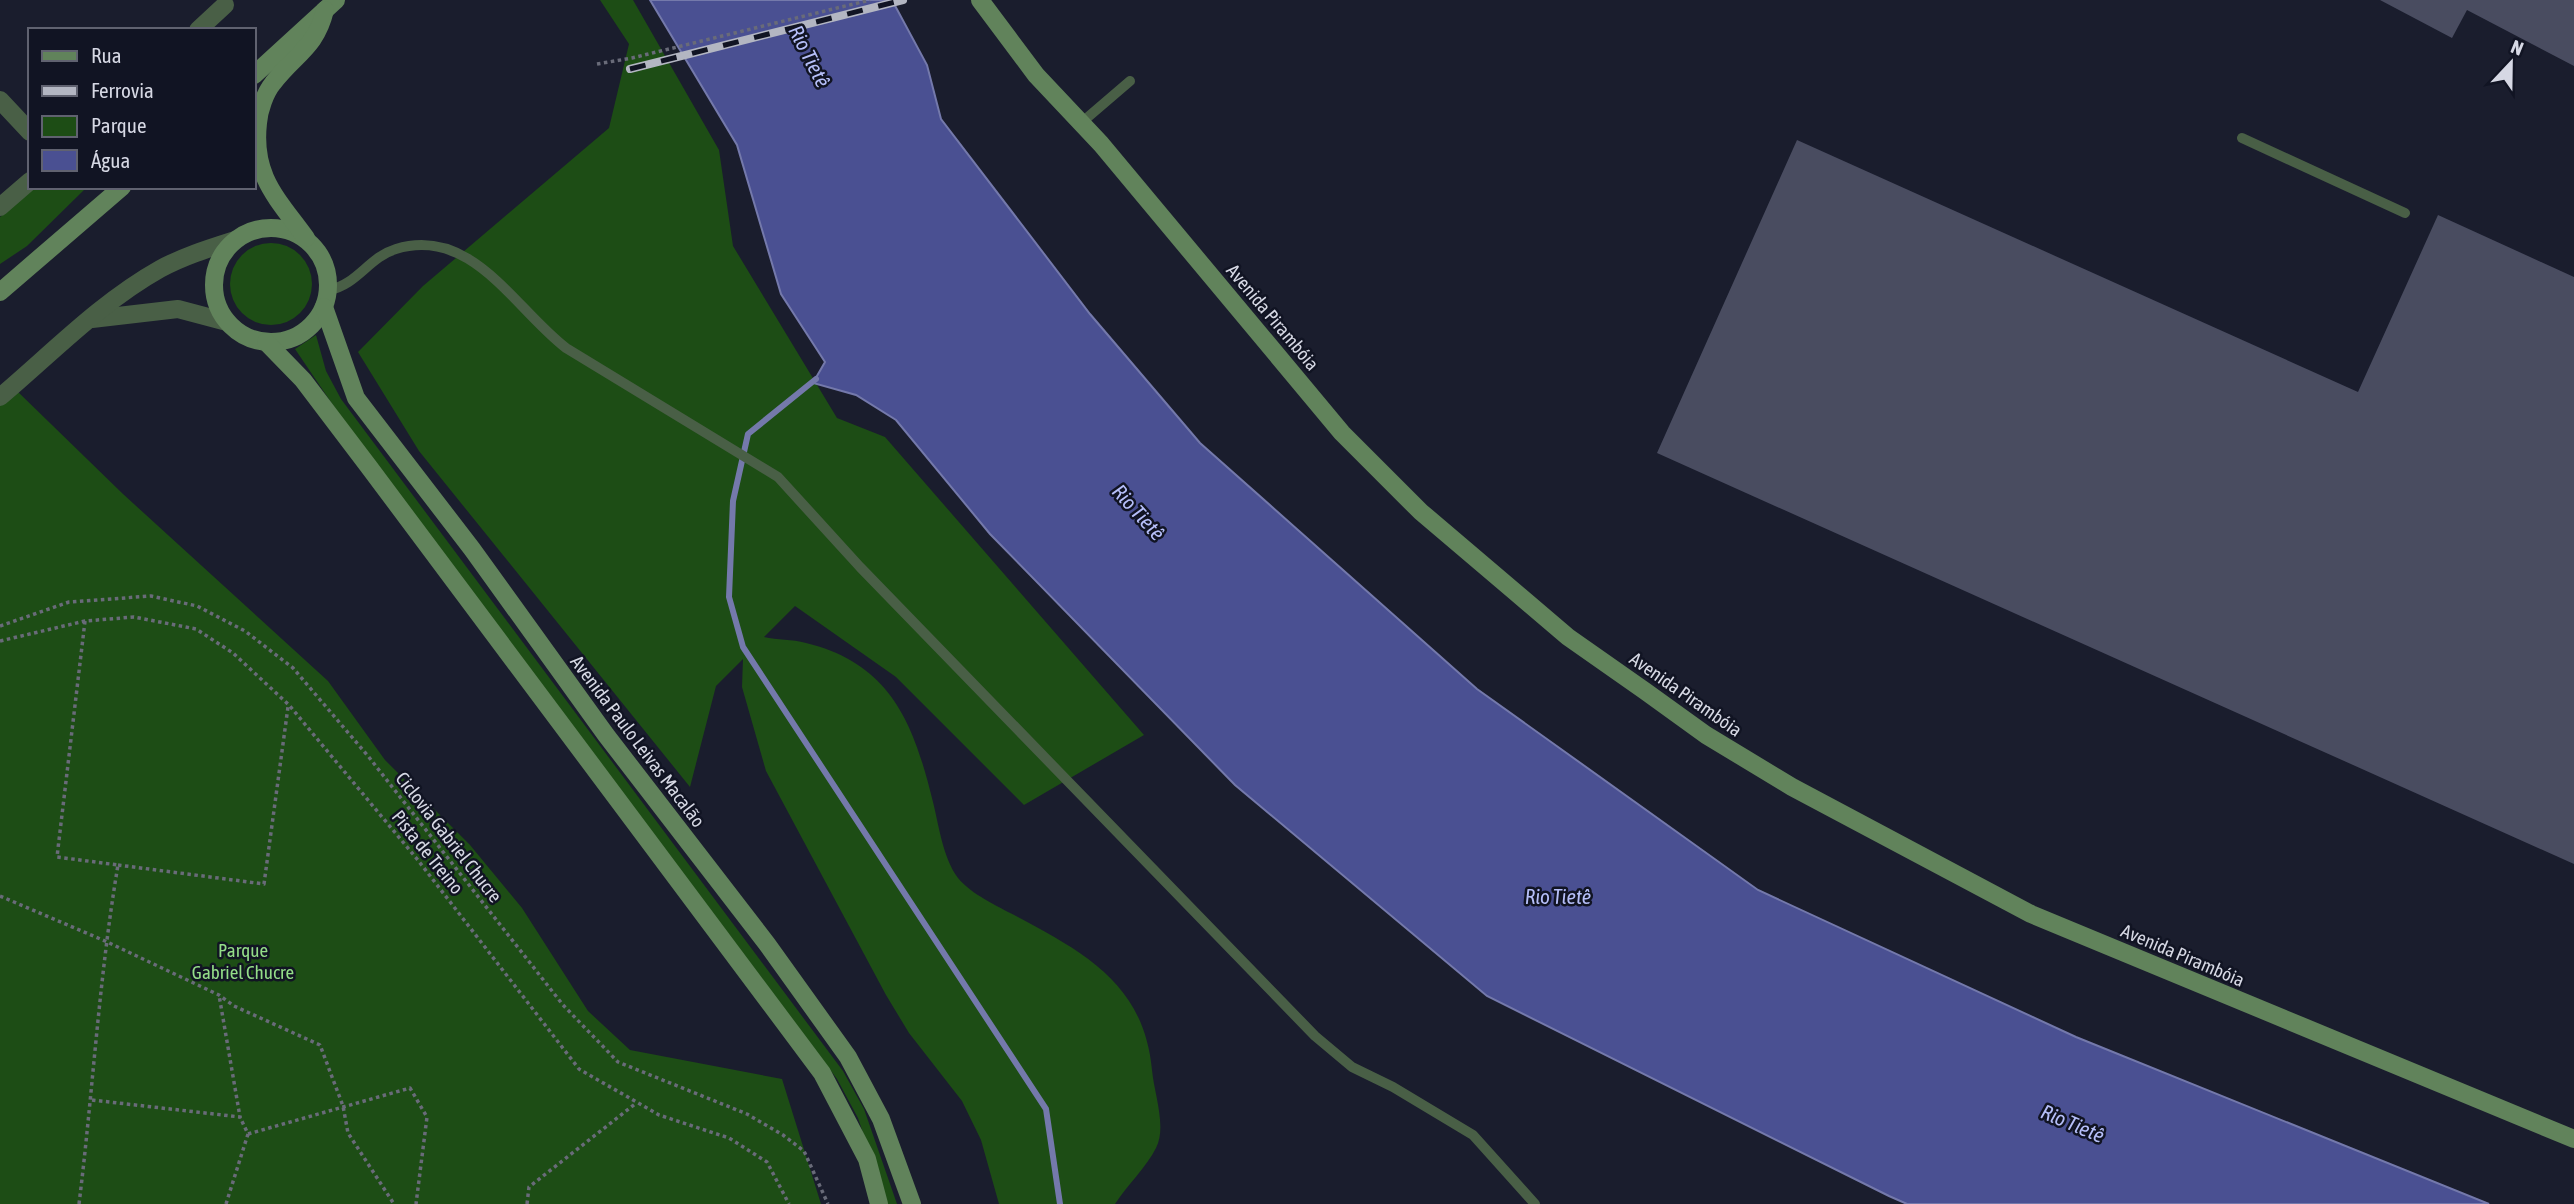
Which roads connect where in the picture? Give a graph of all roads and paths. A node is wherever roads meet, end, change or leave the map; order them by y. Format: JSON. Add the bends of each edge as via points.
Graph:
{"nodes":[{"id":1,"x":870,"y":0,"type":"edge"},
{"id":2,"x":980,"y":0,"type":"edge"},
{"id":3,"x":225,"y":5,"type":"dead end"},
{"id":4,"x":330,"y":5,"type":"edge"},
{"id":5,"x":200,"y":28,"type":"edge"},
{"id":6,"x":597,"y":64,"type":"dead end"},
{"id":7,"x":256,"y":73,"type":"edge"},
{"id":8,"x":1130,"y":80,"type":"dead end"},
{"id":9,"x":0,"y":100,"type":"edge"},
{"id":10,"x":1081,"y":123,"type":"junction"},
{"id":11,"x":28,"y":130,"type":"edge"},
{"id":12,"x":2242,"y":138,"type":"dead end"},
{"id":13,"x":28,"y":183,"type":"edge"},
{"id":14,"x":120,"y":189,"type":"edge"},
{"id":15,"x":0,"y":207,"type":"edge"},
{"id":16,"x":2405,"y":213,"type":"dead end"},
{"id":17,"x":235,"y":240,"type":"junction"},
{"id":18,"x":308,"y":241,"type":"junction"},
{"id":19,"x":0,"y":292,"type":"edge"},
{"id":20,"x":326,"y":298,"type":"junction"},
{"id":21,"x":92,"y":318,"type":"junction"},
{"id":22,"x":227,"y":322,"type":"junction"},
{"id":23,"x":266,"y":342,"type":"junction"},
{"id":24,"x":0,"y":397,"type":"edge"},
{"id":25,"x":85,"y":621,"type":"junction"},
{"id":26,"x":0,"y":626,"type":"edge"},
{"id":27,"x":0,"y":641,"type":"edge"},
{"id":28,"x":289,"y":705,"type":"junction"},
{"id":29,"x":118,"y":865,"type":"junction"},
{"id":30,"x":0,"y":896,"type":"edge"},
{"id":31,"x":105,"y":941,"type":"junction"},
{"id":32,"x":219,"y":995,"type":"junction"},
{"id":33,"x":92,"y":1100,"type":"junction"},
{"id":34,"x":635,"y":1103,"type":"junction"},
{"id":35,"x":344,"y":1106,"type":"junction"},
{"id":36,"x":240,"y":1117,"type":"junction"},
{"id":37,"x":248,"y":1135,"type":"junction"},
{"id":38,"x":2574,"y":1139,"type":"edge"},
{"id":39,"x":79,"y":1204,"type":"edge"},
{"id":40,"x":226,"y":1204,"type":"edge"},
{"id":41,"x":394,"y":1204,"type":"edge"},
{"id":42,"x":416,"y":1204,"type":"edge"},
{"id":43,"x":527,"y":1204,"type":"edge"},
{"id":44,"x":789,"y":1204,"type":"edge"},
{"id":45,"x":828,"y":1204,"type":"edge"},
{"id":46,"x":879,"y":1204,"type":"edge"},
{"id":47,"x":912,"y":1204,"type":"edge"},
{"id":48,"x":1535,"y":1204,"type":"edge"}],
"edges":[{"from":1,"to":6,"type":"path"},
{"from":2,"to":10,"type":"main road","name":"Avenida Pirambóia","via":[[1036,75]]},
{"from":3,"to":5,"type":"street"},
{"from":4,"to":7,"type":"main road"},
{"from":4,"to":18,"type":"main road","via":[[319,34],[271,85],[259,113],[256,141],[257,164],[267,186]]},
{"from":8,"to":10,"type":"lane"},
{"from":9,"to":11,"type":"street"},
{"from":10,"to":38,"type":"main road","name":"Avenida Pirambóia","via":[[1342,433],[1421,512],[1568,637],[1706,735],[1877,835],[2031,914]]},
{"from":12,"to":16,"type":"lane"},
{"from":13,"to":15,"type":"street"},
{"from":14,"to":19,"type":"main road"},
{"from":17,"to":18,"type":"main road","via":[[253,230],[272,228],[291,231]]},
{"from":17,"to":21,"type":"street","via":[[162,268]]},
{"from":17,"to":22,"type":"main road","via":[[221,257],[214,279],[216,302]]},
{"from":18,"to":20,"type":"main road","via":[[324,263]]},
{"from":20,"to":23,"type":"main road","via":[[315,323],[301,334]]},
{"from":20,"to":47,"type":"main road","name":"Avenida Paulo Leivas Macalão","via":[[356,398],[848,1057],[881,1119]]},
{"from":20,"to":48,"type":"lane","via":[[393,250],[422,243],[453,250],[484,267],[566,348],[778,477],[1315,1036],[1352,1067],[1473,1135]]},
{"from":21,"to":22,"type":"street","via":[[178,309]]},
{"from":21,"to":24,"type":"street"},
{"from":22,"to":23,"type":"main road","via":[[238,332]]},
{"from":23,"to":46,"type":"main road","via":[[303,380],[361,456],[822,1073],[867,1159]]},
{"from":25,"to":27,"type":"path","name":"Pista de Treino"},
{"from":25,"to":28,"type":"path","name":"Pista de Treino","via":[[134,617],[196,629],[233,653]]},
{"from":25,"to":29,"type":"path","via":[[57,858]]},
{"from":26,"to":45,"type":"path","name":"Ciclovia Gabriel Chucre","via":[[69,602],[151,596],[197,606],[245,631],[293,668],[368,756],[563,1005],[618,1062],[747,1114],[783,1135],[804,1151]]},
{"from":28,"to":29,"type":"path","via":[[264,884]]},
{"from":28,"to":34,"type":"path","name":"Pista de Treino","via":[[433,880],[579,1069]]},
{"from":29,"to":31,"type":"path"},
{"from":30,"to":31,"type":"path"},
{"from":31,"to":32,"type":"path"},
{"from":31,"to":33,"type":"path"},
{"from":32,"to":35,"type":"path","via":[[320,1045]]},
{"from":32,"to":36,"type":"path"},
{"from":33,"to":36,"type":"path"},
{"from":33,"to":39,"type":"path"},
{"from":34,"to":43,"type":"path","via":[[529,1187]]},
{"from":34,"to":44,"type":"path","name":"Pista de Treino","via":[[729,1138],[767,1162]]},
{"from":35,"to":37,"type":"path"},
{"from":35,"to":41,"type":"path","via":[[348,1133]]},
{"from":35,"to":42,"type":"path","via":[[410,1088],[427,1117]]},
{"from":36,"to":37,"type":"path"},
{"from":37,"to":40,"type":"path"}]}
